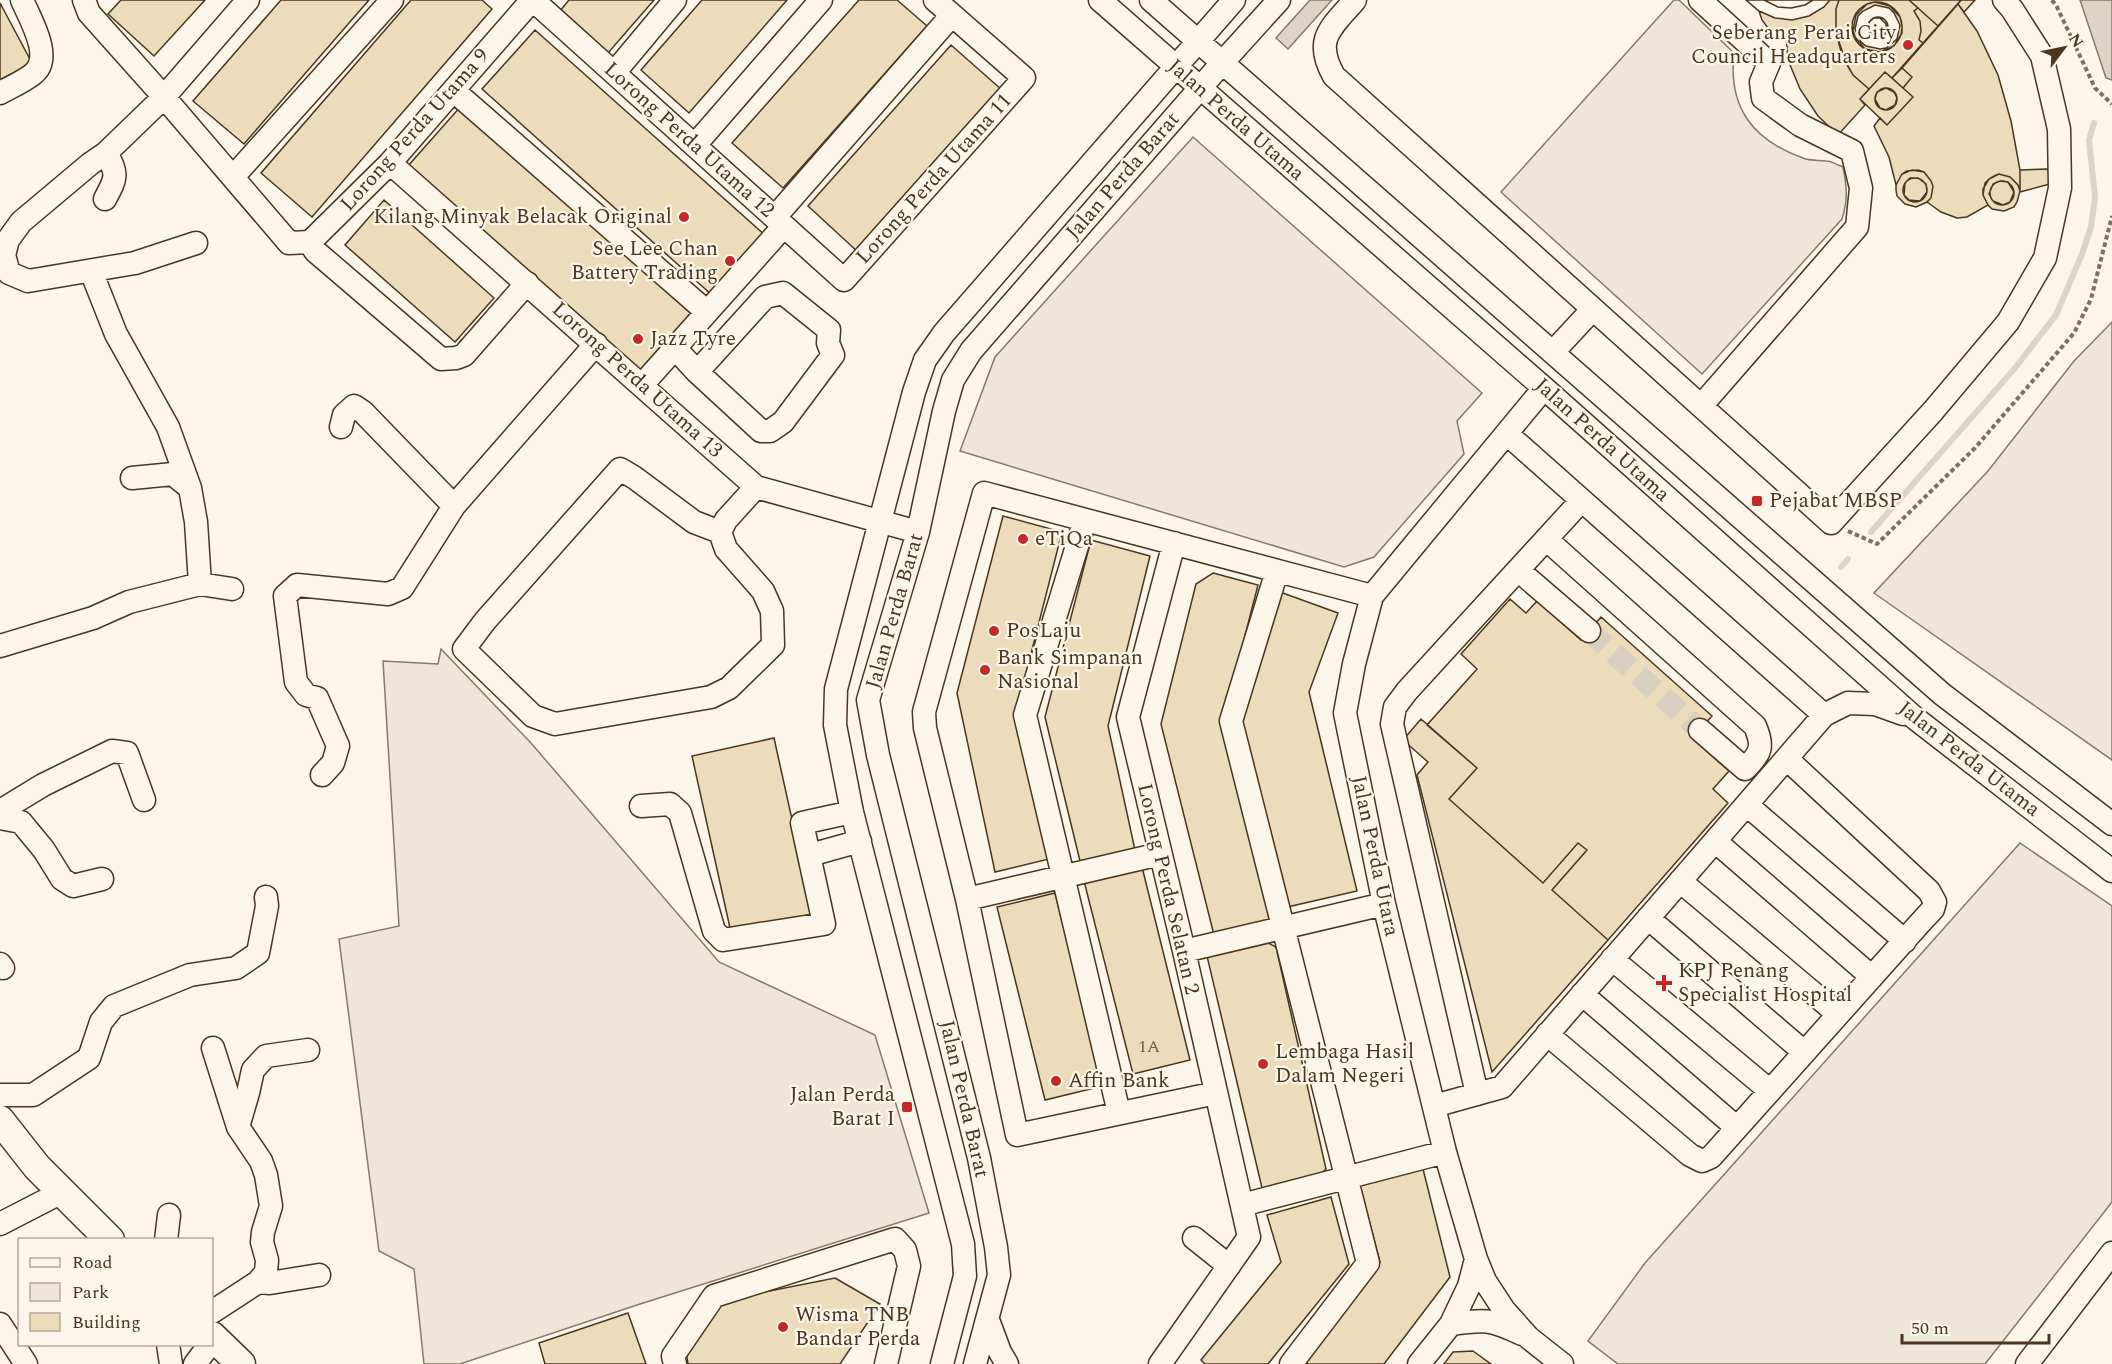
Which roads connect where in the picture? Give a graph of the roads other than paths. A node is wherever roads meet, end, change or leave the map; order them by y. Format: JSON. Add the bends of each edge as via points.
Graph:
{"nodes":[{"id":1,"x":22,"y":0,"type":"edge"},
{"id":2,"x":248,"y":0,"type":"edge"},
{"id":3,"x":392,"y":0,"type":"edge"},
{"id":4,"x":532,"y":0,"type":"edge"},
{"id":5,"x":675,"y":0,"type":"edge"},
{"id":6,"x":821,"y":0,"type":"edge"},
{"id":7,"x":935,"y":0,"type":"edge"},
{"id":8,"x":1100,"y":0,"type":"edge"},
{"id":9,"x":1152,"y":0,"type":"edge"},
{"id":10,"x":1234,"y":0,"type":"edge"},
{"id":11,"x":1279,"y":0,"type":"edge"},
{"id":12,"x":1355,"y":0,"type":"edge"},
{"id":13,"x":1700,"y":0,"type":"edge"},
{"id":14,"x":2004,"y":0,"type":"edge"},
{"id":15,"x":91,"y":4,"type":"edge"},
{"id":16,"x":952,"y":15,"type":"junction"},
{"id":17,"x":1197,"y":41,"type":"junction"},
{"id":18,"x":1222,"y":63,"type":"junction"},
{"id":19,"x":1175,"y":67,"type":"junction"},
{"id":20,"x":614,"y":73,"type":"junction"},
{"id":21,"x":1199,"y":88,"type":"junction"},
{"id":22,"x":454,"y":91,"type":"junction"},
{"id":23,"x":0,"y":93,"type":"edge"},
{"id":24,"x":164,"y":97,"type":"junction"},
{"id":25,"x":694,"y":145,"type":"junction"},
{"id":26,"x":106,"y":153,"type":"junction"},
{"id":27,"x":390,"y":163,"type":"junction"},
{"id":28,"x":233,"y":177,"type":"junction"},
{"id":29,"x":105,"y":199,"type":"dead end"},
{"id":30,"x":779,"y":222,"type":"junction"},
{"id":31,"x":300,"y":242,"type":"junction"},
{"id":32,"x":196,"y":243,"type":"dead end"},
{"id":33,"x":91,"y":271,"type":"junction"},
{"id":34,"x":844,"y":280,"type":"joint"},
{"id":35,"x":527,"y":283,"type":"junction"},
{"id":36,"x":1593,"y":309,"type":"junction"},
{"id":37,"x":707,"y":312,"type":"junction"},
{"id":38,"x":596,"y":344,"type":"junction"},
{"id":39,"x":675,"y":348,"type":"junction"},
{"id":40,"x":1553,"y":352,"type":"junction"},
{"id":41,"x":697,"y":372,"type":"junction"},
{"id":42,"x":642,"y":385,"type":"junction"},
{"id":43,"x":1544,"y":388,"type":"junction"},
{"id":44,"x":1701,"y":406,"type":"junction"},
{"id":45,"x":341,"y":428,"type":"dead end"},
{"id":46,"x":1507,"y":434,"type":"junction"},
{"id":47,"x":132,"y":478,"type":"dead end"},
{"id":48,"x":756,"y":487,"type":"junction"},
{"id":49,"x":190,"y":488,"type":"junction"},
{"id":50,"x":1581,"y":501,"type":"junction"},
{"id":51,"x":454,"y":506,"type":"junction"},
{"id":52,"x":1085,"y":520,"type":"junction"},
{"id":53,"x":880,"y":521,"type":"junction"},
{"id":54,"x":720,"y":532,"type":"junction"},
{"id":55,"x":918,"y":532,"type":"junction"},
{"id":56,"x":1546,"y":539,"type":"junction"},
{"id":57,"x":1174,"y":543,"type":"junction"},
{"id":58,"x":1518,"y":570,"type":"junction"},
{"id":59,"x":1277,"y":571,"type":"junction"},
{"id":60,"x":200,"y":584,"type":"junction"},
{"id":61,"x":232,"y":589,"type":"dead end"},
{"id":62,"x":1372,"y":596,"type":"junction"},
{"id":63,"x":1589,"y":631,"type":"tunnel mouth"},
{"id":64,"x":0,"y":643,"type":"edge"},
{"id":65,"x":1824,"y":715,"type":"junction"},
{"id":66,"x":1916,"y":719,"type":"junction"},
{"id":67,"x":1701,"y":730,"type":"tunnel mouth"},
{"id":68,"x":878,"y":755,"type":"junction"},
{"id":69,"x":1786,"y":759,"type":"junction"},
{"id":70,"x":843,"y":760,"type":"junction"},
{"id":71,"x":1745,"y":769,"type":"junction"},
{"id":72,"x":322,"y":775,"type":"dead end"},
{"id":73,"x":1764,"y":786,"type":"junction"},
{"id":74,"x":144,"y":800,"type":"dead end"},
{"id":75,"x":1747,"y":805,"type":"junction"},
{"id":76,"x":642,"y":806,"type":"dead end"},
{"id":77,"x":0,"y":811,"type":"edge"},
{"id":78,"x":852,"y":812,"type":"junction"},
{"id":79,"x":0,"y":818,"type":"edge"},
{"id":80,"x":2112,"y":824,"type":"edge"},
{"id":81,"x":860,"y":841,"type":"junction"},
{"id":82,"x":1715,"y":841,"type":"junction"},
{"id":83,"x":1160,"y":854,"type":"junction"},
{"id":84,"x":810,"y":855,"type":"junction"},
{"id":85,"x":2112,"y":871,"type":"edge"},
{"id":86,"x":1065,"y":876,"type":"junction"},
{"id":87,"x":102,"y":879,"type":"dead end"},
{"id":88,"x":1680,"y":881,"type":"junction"},
{"id":89,"x":266,"y":897,"type":"dead end"},
{"id":90,"x":967,"y":899,"type":"junction"},
{"id":91,"x":1384,"y":903,"type":"junction"},
{"id":92,"x":1648,"y":918,"type":"junction"},
{"id":93,"x":1282,"y":928,"type":"junction"},
{"id":94,"x":1905,"y":941,"type":"junction"},
{"id":95,"x":1184,"y":951,"type":"junction"},
{"id":96,"x":1612,"y":959,"type":"junction"},
{"id":97,"x":1872,"y":977,"type":"junction"},
{"id":98,"x":1582,"y":994,"type":"junction"},
{"id":99,"x":1838,"y":1014,"type":"junction"},
{"id":100,"x":1547,"y":1034,"type":"junction"},
{"id":101,"x":213,"y":1048,"type":"dead end"},
{"id":102,"x":308,"y":1050,"type":"dead end"},
{"id":103,"x":1804,"y":1052,"type":"junction"},
{"id":104,"x":1769,"y":1090,"type":"junction"},
{"id":105,"x":1216,"y":1093,"type":"junction"},
{"id":106,"x":1477,"y":1094,"type":"junction"},
{"id":107,"x":0,"y":1095,"type":"edge"},
{"id":108,"x":1434,"y":1106,"type":"junction"},
{"id":109,"x":1119,"y":1113,"type":"junction"},
{"id":110,"x":0,"y":1120,"type":"edge"},
{"id":111,"x":238,"y":1127,"type":"junction"},
{"id":112,"x":1736,"y":1127,"type":"junction"},
{"id":113,"x":1445,"y":1152,"type":"junction"},
{"id":114,"x":1345,"y":1178,"type":"junction"},
{"id":115,"x":62,"y":1192,"type":"junction"},
{"id":116,"x":1242,"y":1205,"type":"junction"},
{"id":117,"x":169,"y":1215,"type":"dead end"},
{"id":118,"x":0,"y":1224,"type":"edge"},
{"id":119,"x":109,"y":1238,"type":"edge"},
{"id":120,"x":166,"y":1238,"type":"edge"},
{"id":121,"x":1194,"y":1238,"type":"dead end"},
{"id":122,"x":1476,"y":1259,"type":"junction"},
{"id":123,"x":1229,"y":1266,"type":"junction"},
{"id":124,"x":2108,"y":1266,"type":"edge"},
{"id":125,"x":319,"y":1275,"type":"dead end"},
{"id":126,"x":258,"y":1282,"type":"junction"},
{"id":127,"x":988,"y":1320,"type":"junction"},
{"id":128,"x":0,"y":1324,"type":"edge"},
{"id":129,"x":1451,"y":1324,"type":"junction"},
{"id":130,"x":213,"y":1334,"type":"edge"},
{"id":131,"x":213,"y":1336,"type":"edge"},
{"id":132,"x":1528,"y":1338,"type":"junction"},
{"id":133,"x":168,"y":1346,"type":"edge"},
{"id":134,"x":206,"y":1346,"type":"edge"},
{"id":135,"x":239,"y":1363,"type":"edge"},
{"id":136,"x":26,"y":1364,"type":"edge"},
{"id":137,"x":171,"y":1364,"type":"edge"},
{"id":138,"x":195,"y":1364,"type":"edge"},
{"id":139,"x":675,"y":1364,"type":"edge"},
{"id":140,"x":886,"y":1364,"type":"edge"},
{"id":141,"x":942,"y":1364,"type":"edge"},
{"id":142,"x":975,"y":1364,"type":"edge"},
{"id":143,"x":1007,"y":1364,"type":"edge"},
{"id":144,"x":1160,"y":1364,"type":"edge"},
{"id":145,"x":1291,"y":1364,"type":"edge"},
{"id":146,"x":1419,"y":1364,"type":"edge"},
{"id":147,"x":1562,"y":1364,"type":"edge"},
{"id":148,"x":2027,"y":1364,"type":"edge"}],
"edges":[{"from":1,"to":23,"type":"street","via":[[43,51],[40,64],[35,73]]},
{"from":2,"to":24,"type":"street"},
{"from":3,"to":28,"type":"street"},
{"from":4,"to":20,"type":"street","name":"Lorong Perda Utama 12"},
{"from":4,"to":22,"type":"street","name":"Lorong Perda Utama 9"},
{"from":5,"to":20,"type":"street"},
{"from":6,"to":25,"type":"street"},
{"from":7,"to":16,"type":"street"},
{"from":8,"to":19,"type":"street","name":"Jalan Perda Utama"},
{"from":9,"to":17,"type":"street","name":"Jalan Perda Utama"},
{"from":10,"to":17,"type":"street","name":"Jalan Perda Barat"},
{"from":11,"to":18,"type":"street","name":"Jalan Perda Barat"},
{"from":12,"to":36,"type":"street","via":[[1330,29],[1323,44],[1325,62],[1334,76]]},
{"from":13,"to":44,"type":"street","via":[[1769,63],[1761,82],[1763,98],[1800,124],[1851,151],[1861,188],[1857,227]]},
{"from":14,"to":44,"type":"street","via":[[2042,56],[2060,129],[2060,188],[2045,258],[2008,322],[1831,524]]},
{"from":15,"to":24,"type":"street"},
{"from":16,"to":30,"type":"street"},
{"from":16,"to":34,"type":"street","name":"Lorong Perda Utama 11","via":[[1024,78]]},
{"from":17,"to":18,"type":"street","name":"Jalan Perda Utama"},
{"from":17,"to":19,"type":"street","name":"Jalan Perda Barat"},
{"from":18,"to":21,"type":"street","name":"Jalan Perda Barat"},
{"from":18,"to":40,"type":"street","name":"Jalan Perda Utama"},
{"from":19,"to":21,"type":"street","name":"Jalan Perda Utama"},
{"from":19,"to":53,"type":"street","name":"Jalan Perda Barat","via":[[944,333],[925,360]]},
{"from":20,"to":25,"type":"street","name":"Lorong Perda Utama 12"},
{"from":21,"to":43,"type":"street","name":"Jalan Perda Utama"},
{"from":21,"to":55,"type":"street","name":"Jalan Perda Barat","via":[[971,351],[953,380]]},
{"from":22,"to":27,"type":"street","name":"Lorong Perda Utama 9"},
{"from":22,"to":37,"type":"street"},
{"from":24,"to":26,"type":"street"},
{"from":24,"to":28,"type":"street"},
{"from":25,"to":30,"type":"street","name":"Lorong Perda Utama 12"},
{"from":26,"to":29,"type":"street","via":[[116,170],[115,182]]},
{"from":26,"to":33,"type":"street","via":[[21,222],[8,240],[4,255],[9,273],[27,282]]},
{"from":27,"to":31,"type":"street","name":"Lorong Perda Utama 9"},
{"from":27,"to":35,"type":"street","name":"Lorong Perda Utama 13"},
{"from":28,"to":31,"type":"street"},
{"from":30,"to":34,"type":"street","name":"Lorong Perda Utama 12"},
{"from":30,"to":37,"type":"street"},
{"from":31,"to":35,"type":"street","via":[[441,359],[464,355]]},
{"from":32,"to":33,"type":"street","via":[[135,263]]},
{"from":33,"to":49,"type":"street","via":[[116,334],[168,427]]},
{"from":35,"to":38,"type":"street","name":"Lorong Perda Utama 13"},
{"from":36,"to":40,"type":"street"},
{"from":36,"to":44,"type":"street"},
{"from":37,"to":39,"type":"street"},
{"from":38,"to":42,"type":"street","name":"Lorong Perda Utama 13"},
{"from":38,"to":51,"type":"street"},
{"from":39,"to":41,"type":"street"},
{"from":39,"to":42,"type":"street"},
{"from":40,"to":80,"type":"street","name":"Jalan Perda Utama","via":[[1942,694]]},
{"from":41,"to":41,"type":"street","via":[[761,430],[770,431],[783,422],[833,356],[829,330],[783,293],[765,297]]},
{"from":42,"to":48,"type":"street","name":"Lorong Perda Utama 13"},
{"from":43,"to":46,"type":"street","name":"Jalan Perda Utara"},
{"from":43,"to":66,"type":"street","name":"Jalan Perda Utama"},
{"from":45,"to":51,"type":"street","via":[[344,415],[354,406],[363,412]]},
{"from":46,"to":50,"type":"street"},
{"from":46,"to":62,"type":"street","name":"Jalan Perda Utara"},
{"from":47,"to":49,"type":"street","via":[[173,474]]},
{"from":48,"to":53,"type":"street","name":"Lorong Perda Utama 13"},
{"from":48,"to":54,"type":"street"},
{"from":49,"to":60,"type":"street"},
{"from":50,"to":56,"type":"street"},
{"from":50,"to":65,"type":"street"},
{"from":51,"to":72,"type":"street","via":[[402,588],[388,594],[297,585],[285,596],[296,682],[306,695],[317,698],[338,746],[333,763]]},
{"from":52,"to":57,"type":"street"},
{"from":52,"to":86,"type":"street","via":[[1025,715]]},
{"from":52,"to":90,"type":"street","via":[[984,493],[924,712]]},
{"from":53,"to":55,"type":"street","name":"Lorong Perda Utama 13"},
{"from":53,"to":70,"type":"street","name":"Jalan Perda Barat","via":[[836,689],[835,725]]},
{"from":54,"to":54,"type":"street","via":[[726,549],[763,591],[772,611],[773,645],[729,688],[711,697],[555,724],[533,716],[464,649],[620,470],[694,522]]},
{"from":55,"to":68,"type":"street","name":"Jalan Perda Barat","via":[[868,700]]},
{"from":56,"to":58,"type":"street"},
{"from":56,"to":71,"type":"street","via":[[1755,726],[1761,740],[1759,754]]},
{"from":57,"to":59,"type":"street"},
{"from":57,"to":83,"type":"street","name":"Lorong Perda Selatan 2","via":[[1128,717]]},
{"from":58,"to":63,"type":"street"},
{"from":58,"to":106,"type":"street","via":[[1407,691],[1395,707],[1392,724]]},
{"from":59,"to":62,"type":"street"},
{"from":59,"to":93,"type":"street","via":[[1231,721]]},
{"from":60,"to":61,"type":"street"},
{"from":60,"to":64,"type":"street"},
{"from":62,"to":91,"type":"street","name":"Jalan Perda Utara","via":[[1345,713]]},
{"from":65,"to":66,"type":"street","via":[[1848,704],[1875,704]]},
{"from":65,"to":69,"type":"street"},
{"from":66,"to":85,"type":"street","name":"Jalan Perda Utama"},
{"from":67,"to":71,"type":"street"},
{"from":68,"to":70,"type":"street"},
{"from":68,"to":127,"type":"street","name":"Jalan Perda Barat","via":[[979,1158],[999,1275]]},
{"from":69,"to":73,"type":"street"},
{"from":69,"to":94,"type":"street","via":[[1929,891],[1935,902],[1933,909]]},
{"from":70,"to":78,"type":"street","name":"Jalan Perda Barat"},
{"from":71,"to":73,"type":"street"},
{"from":73,"to":75,"type":"street"},
{"from":74,"to":77,"type":"street","via":[[127,753],[112,751],[43,784]]},
{"from":75,"to":82,"type":"street"},
{"from":75,"to":94,"type":"street"},
{"from":76,"to":84,"type":"street","via":[[670,804],[680,813],[714,931],[723,940],[824,924]]},
{"from":78,"to":81,"type":"street","name":"Jalan Perda Barat"},
{"from":78,"to":84,"type":"street","via":[[802,823]]},
{"from":79,"to":87,"type":"street","via":[[21,822],[62,879],[73,886]]},
{"from":81,"to":84,"type":"street"},
{"from":81,"to":141,"type":"street","name":"Jalan Perda Barat","via":[[963,1244],[965,1276]]},
{"from":82,"to":88,"type":"street"},
{"from":82,"to":97,"type":"street"},
{"from":83,"to":86,"type":"street"},
{"from":83,"to":95,"type":"street","name":"Lorong Perda Selatan 2"},
{"from":86,"to":90,"type":"street"},
{"from":86,"to":109,"type":"street"},
{"from":88,"to":92,"type":"street"},
{"from":88,"to":99,"type":"street"},
{"from":89,"to":107,"type":"street","via":[[258,953],[237,969],[190,975],[114,1006],[101,1022],[89,1058],[33,1095]]},
{"from":90,"to":109,"type":"street","via":[[1017,1135]]},
{"from":91,"to":93,"type":"street"},
{"from":91,"to":108,"type":"street","name":"Jalan Perda Utara"},
{"from":92,"to":96,"type":"street"},
{"from":92,"to":103,"type":"street"},
{"from":93,"to":95,"type":"street"},
{"from":93,"to":114,"type":"street"},
{"from":94,"to":97,"type":"street"},
{"from":95,"to":105,"type":"street","name":"Lorong Perda Selatan 2"},
{"from":96,"to":98,"type":"street"},
{"from":96,"to":104,"type":"street"},
{"from":97,"to":99,"type":"street"},
{"from":98,"to":100,"type":"street"},
{"from":98,"to":112,"type":"street"},
{"from":99,"to":103,"type":"street"},
{"from":100,"to":106,"type":"street","via":[[1502,1087]]},
{"from":100,"to":112,"type":"street","via":[[1702,1161],[1711,1157]]},
{"from":101,"to":111,"type":"street"},
{"from":102,"to":111,"type":"street","via":[[266,1056],[253,1070]]},
{"from":103,"to":104,"type":"street"},
{"from":104,"to":112,"type":"street"},
{"from":105,"to":109,"type":"street"},
{"from":105,"to":116,"type":"street","name":"Lorong Perda Selatan 2"},
{"from":106,"to":108,"type":"street"},
{"from":108,"to":113,"type":"street","name":"Jalan Perda Utara"},
{"from":110,"to":115,"type":"main road"},
{"from":111,"to":126,"type":"street","via":[[261,1161],[271,1206],[262,1242],[266,1272]]},
{"from":113,"to":114,"type":"street"},
{"from":113,"to":122,"type":"street","name":"Jalan Perda Utara"},
{"from":114,"to":116,"type":"street"},
{"from":114,"to":145,"type":"street","via":[[1368,1263]]},
{"from":115,"to":118,"type":"street"},
{"from":115,"to":119,"type":"main road"},
{"from":116,"to":123,"type":"street","name":"Lorong Perda Selatan 2","via":[[1249,1237]]},
{"from":117,"to":120,"type":"street"},
{"from":121,"to":123,"type":"street"},
{"from":122,"to":129,"type":"street","via":[[1469,1286]]},
{"from":122,"to":132,"type":"street","name":"Jalan Perda Utara","via":[[1495,1298]]},
{"from":123,"to":144,"type":"street"},
{"from":124,"to":148,"type":"street"},
{"from":125,"to":126,"type":"street"},
{"from":126,"to":130,"type":"street"},
{"from":127,"to":142,"type":"street","name":"Jalan Perda Barat"},
{"from":127,"to":143,"type":"street"},
{"from":128,"to":136,"type":"street"},
{"from":129,"to":132,"type":"street","via":[[1497,1322]]},
{"from":129,"to":146,"type":"street"},
{"from":131,"to":135,"type":"main road"},
{"from":132,"to":147,"type":"street"},
{"from":133,"to":137,"type":"street"},
{"from":134,"to":138,"type":"street"},
{"from":139,"to":140,"type":"street","via":[[673,1356],[714,1296],[894,1239],[905,1250],[909,1266]]}]}
